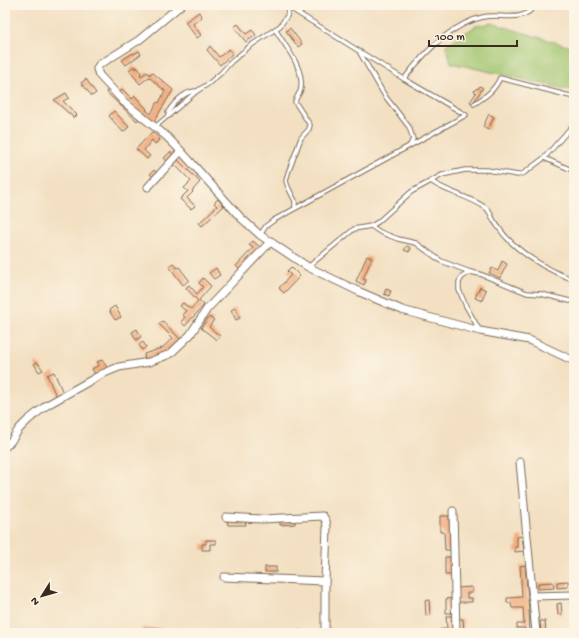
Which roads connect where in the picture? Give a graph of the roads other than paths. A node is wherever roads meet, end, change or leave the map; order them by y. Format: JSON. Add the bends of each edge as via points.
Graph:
{"nodes":[{"id":1,"x":181,"y":5,"type":"edge"},
{"id":2,"x":535,"y":5,"type":"edge"},
{"id":3,"x":287,"y":6,"type":"edge"},
{"id":4,"x":275,"y":29,"type":"junction"},
{"id":5,"x":358,"y":51,"type":"junction"},
{"id":6,"x":404,"y":79,"type":"junction"},
{"id":7,"x":574,"y":97,"type":"edge"},
{"id":8,"x":474,"y":104,"type":"dead end"},
{"id":9,"x":574,"y":124,"type":"edge"},
{"id":10,"x":155,"y":127,"type":"junction"},
{"id":11,"x":410,"y":145,"type":"junction"},
{"id":12,"x":180,"y":151,"type":"junction"},
{"id":13,"x":544,"y":158,"type":"junction"},
{"id":14,"x":574,"y":171,"type":"edge"},
{"id":15,"x":431,"y":181,"type":"junction"},
{"id":16,"x":148,"y":187,"type":"dead end"},
{"id":17,"x":295,"y":208,"type":"junction"},
{"id":18,"x":371,"y":226,"type":"junction"},
{"id":19,"x":260,"y":235,"type":"junction"},
{"id":20,"x":271,"y":241,"type":"junction"},
{"id":21,"x":308,"y":267,"type":"junction"},
{"id":22,"x":470,"y":272,"type":"junction"},
{"id":23,"x":574,"y":280,"type":"edge"},
{"id":24,"x":570,"y":301,"type":"dead end"},
{"id":25,"x":480,"y":332,"type":"junction"},
{"id":26,"x":574,"y":361,"type":"edge"},
{"id":27,"x":5,"y":448,"type":"edge"},
{"id":28,"x":520,"y":462,"type":"dead end"},
{"id":29,"x":453,"y":511,"type":"dead end"},
{"id":30,"x":226,"y":517,"type":"dead end"},
{"id":31,"x":224,"y":577,"type":"dead end"},
{"id":32,"x":325,"y":582,"type":"junction"},
{"id":33,"x":574,"y":595,"type":"edge"},
{"id":34,"x":532,"y":596,"type":"junction"},
{"id":35,"x":325,"y":633,"type":"edge"},
{"id":36,"x":456,"y":633,"type":"edge"},
{"id":37,"x":536,"y":633,"type":"edge"}],
"edges":[{"from":1,"to":10,"type":"street","via":[[139,40],[96,69],[124,102]]},
{"from":2,"to":6,"type":"lane","via":[[522,15],[484,17],[450,31]]},
{"from":3,"to":4,"type":"lane","via":[[284,22]]},
{"from":3,"to":5,"type":"lane"},
{"from":4,"to":10,"type":"lane","via":[[250,46],[222,73]]},
{"from":4,"to":17,"type":"lane","via":[[299,70],[301,90],[295,102],[310,125],[310,129],[302,138],[286,181],[295,201]]},
{"from":5,"to":6,"type":"lane"},
{"from":5,"to":11,"type":"lane","via":[[385,96],[409,127],[413,139]]},
{"from":6,"to":11,"type":"lane","via":[[466,115]]},
{"from":7,"to":8,"type":"lane","via":[[500,78],[490,93]]},
{"from":9,"to":13,"type":"lane"},
{"from":10,"to":12,"type":"street"},
{"from":11,"to":17,"type":"lane"},
{"from":12,"to":16,"type":"street"},
{"from":12,"to":19,"type":"street","via":[[241,218]]},
{"from":13,"to":14,"type":"lane"},
{"from":13,"to":15,"type":"lane","via":[[518,175],[487,170],[465,170],[442,175]]},
{"from":15,"to":18,"type":"lane","via":[[411,192]]},
{"from":15,"to":23,"type":"lane","via":[[477,202],[488,210],[506,237],[529,256]]},
{"from":17,"to":19,"type":"lane","via":[[266,226]]},
{"from":18,"to":21,"type":"lane","via":[[354,229]]},
{"from":18,"to":22,"type":"lane","via":[[392,237],[416,243],[441,261]]},
{"from":19,"to":20,"type":"street"},
{"from":20,"to":21,"type":"street"},
{"from":20,"to":27,"type":"street","via":[[207,309],[190,335],[170,354],[149,362],[119,367],[47,405],[19,429]]},
{"from":21,"to":25,"type":"street","via":[[402,310]]},
{"from":22,"to":24,"type":"lane","via":[[527,293]]},
{"from":22,"to":25,"type":"lane","via":[[462,277],[459,290]]},
{"from":25,"to":26,"type":"street","via":[[529,340]]},
{"from":28,"to":34,"type":"street"},
{"from":29,"to":36,"type":"street"},
{"from":30,"to":32,"type":"street","via":[[262,519],[323,516],[328,527]]},
{"from":31,"to":32,"type":"street"},
{"from":32,"to":35,"type":"street"},
{"from":33,"to":34,"type":"street"},
{"from":34,"to":37,"type":"street"}]}
